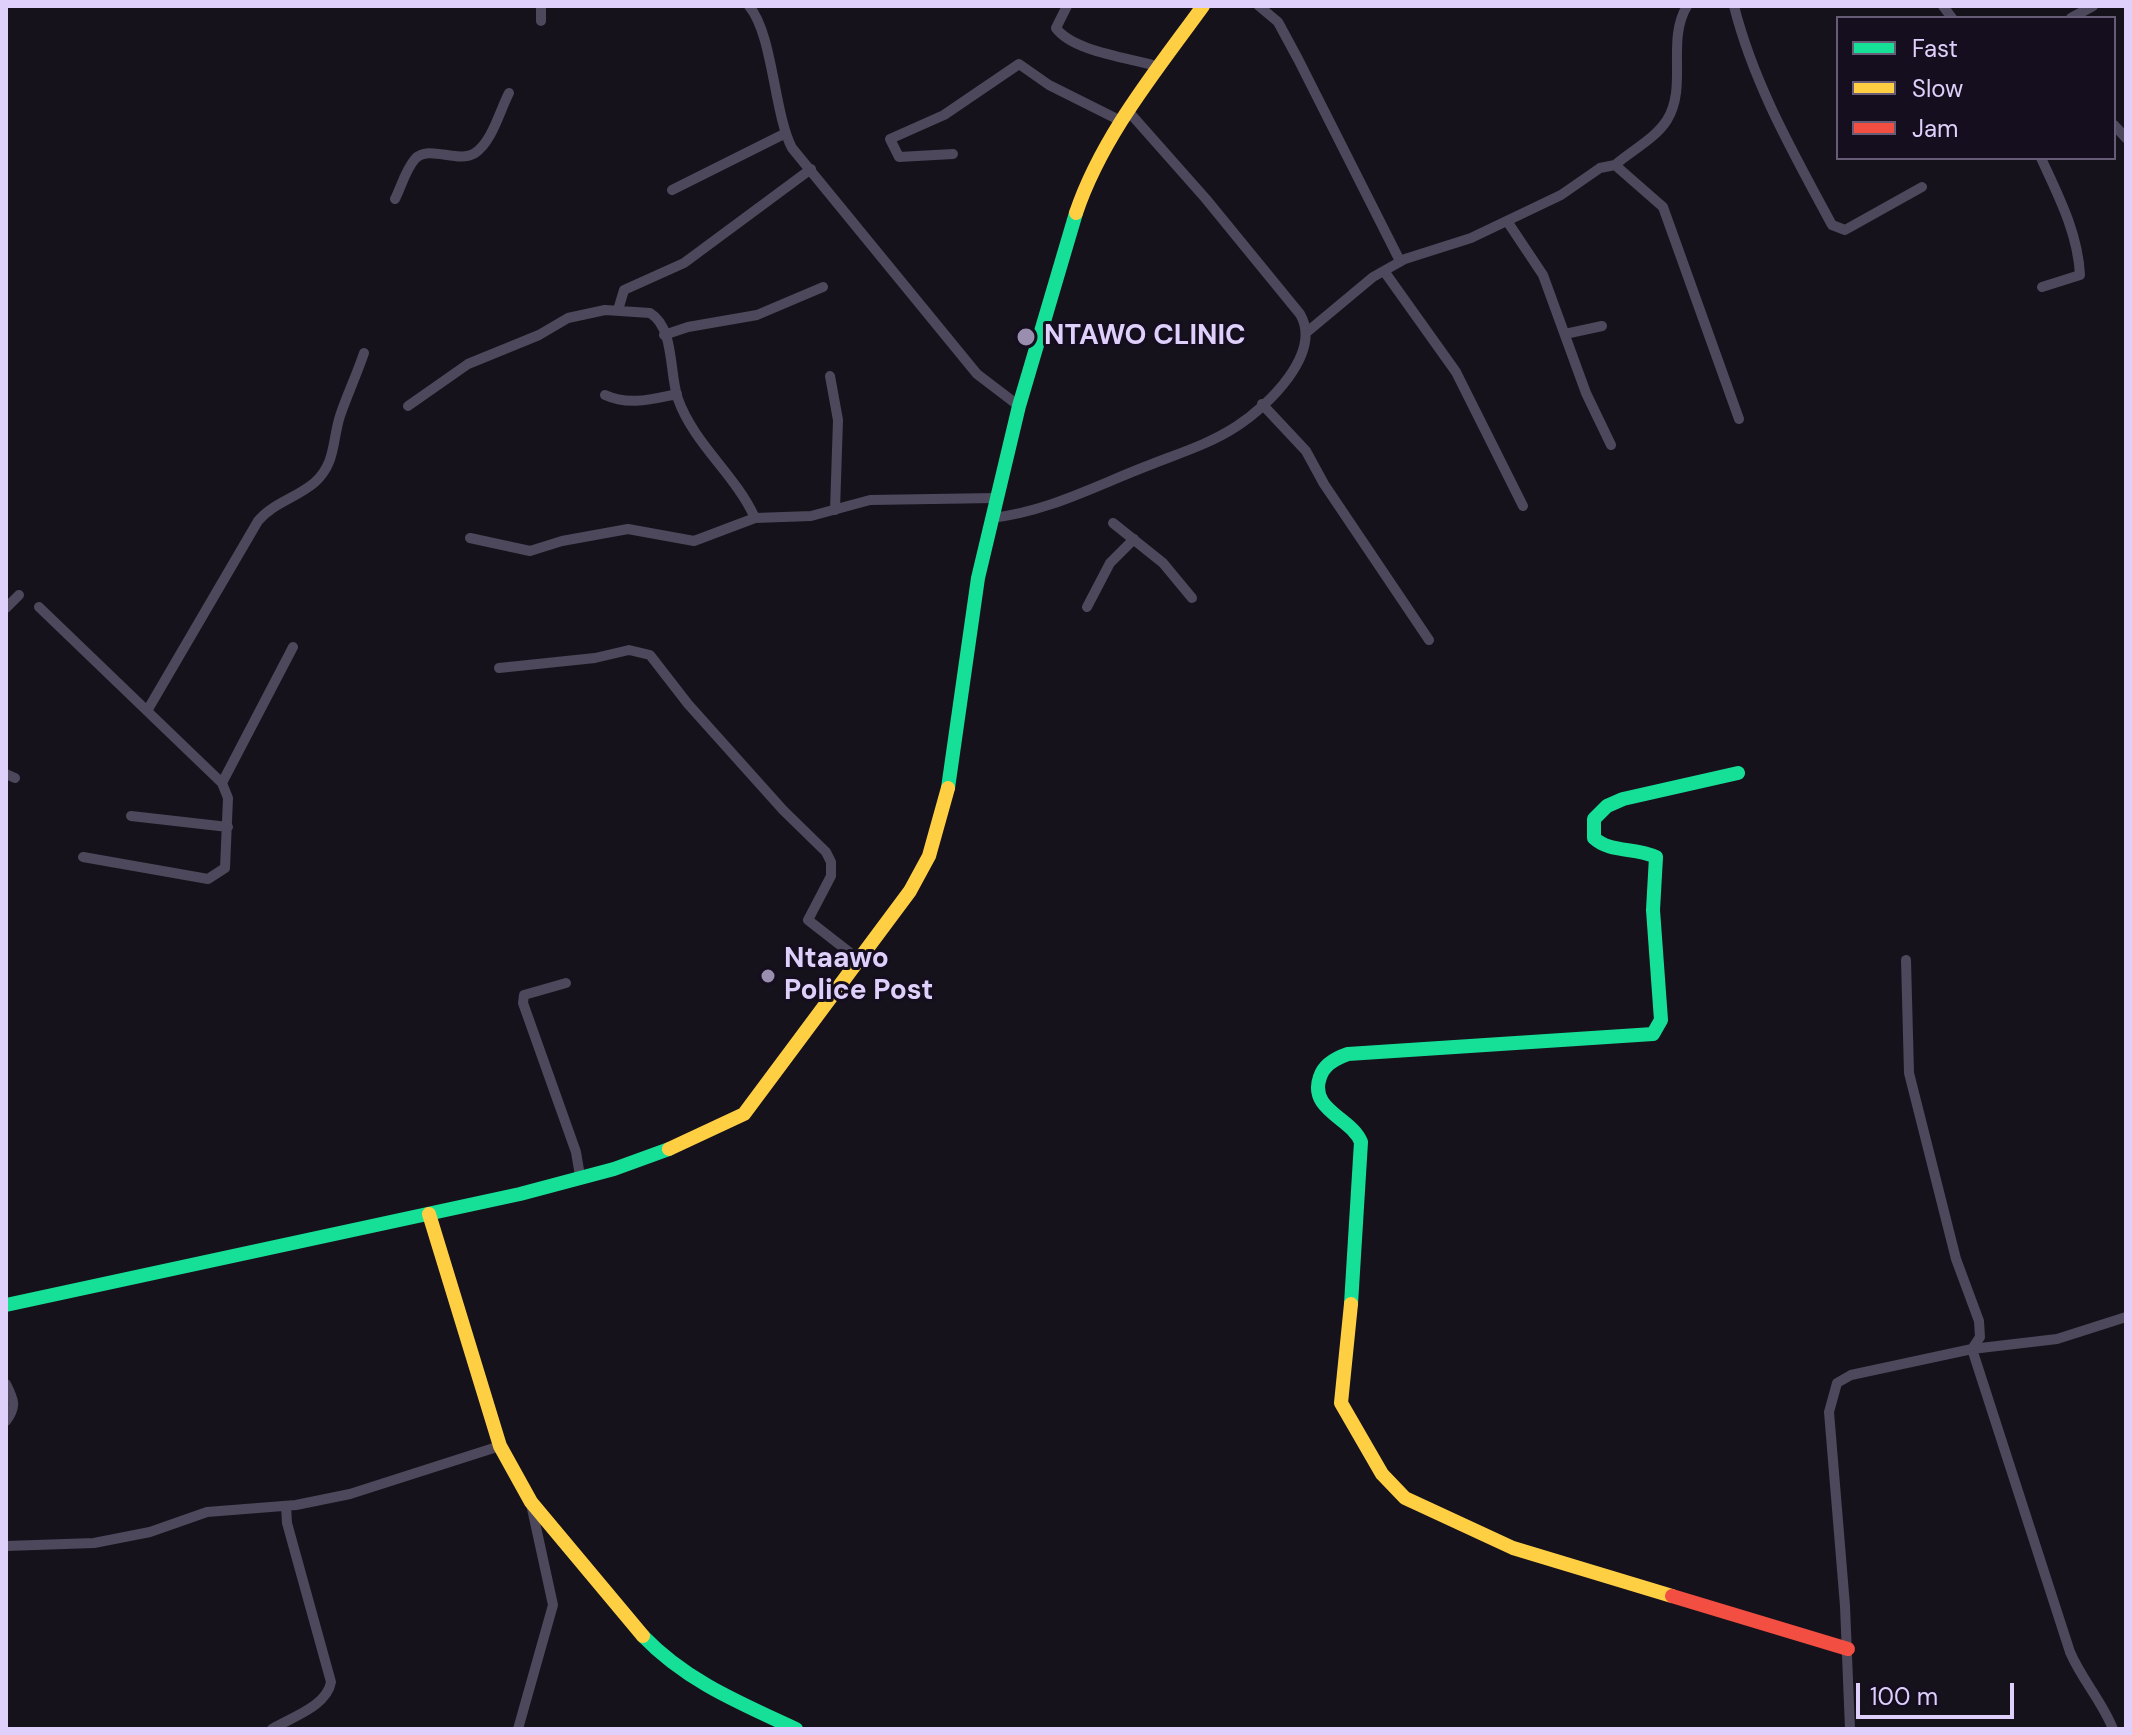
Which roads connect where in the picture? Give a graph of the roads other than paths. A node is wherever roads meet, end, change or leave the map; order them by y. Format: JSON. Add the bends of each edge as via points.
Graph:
{"nodes":[{"id":1,"x":541,"y":6,"type":"edge"},
{"id":2,"x":749,"y":6,"type":"edge"},
{"id":3,"x":1067,"y":6,"type":"edge"},
{"id":4,"x":1203,"y":6,"type":"edge"},
{"id":5,"x":1259,"y":6,"type":"edge"},
{"id":6,"x":1687,"y":6,"type":"edge"},
{"id":7,"x":1734,"y":6,"type":"edge"},
{"id":8,"x":2093,"y":6,"type":"edge"},
{"id":9,"x":2075,"y":16,"type":"edge"},
{"id":10,"x":541,"y":21,"type":"dead end"},
{"id":11,"x":1160,"y":67,"type":"junction"},
{"id":12,"x":509,"y":93,"type":"dead end"},
{"id":13,"x":1125,"y":116,"type":"junction"},
{"id":14,"x":784,"y":134,"type":"junction"},
{"id":15,"x":953,"y":154,"type":"dead end"},
{"id":16,"x":2042,"y":160,"type":"edge"},
{"id":17,"x":1615,"y":165,"type":"junction"},
{"id":18,"x":811,"y":169,"type":"junction"},
{"id":19,"x":1922,"y":187,"type":"dead end"},
{"id":20,"x":672,"y":190,"type":"dead end"},
{"id":21,"x":395,"y":199,"type":"dead end"},
{"id":22,"x":1507,"y":221,"type":"junction"},
{"id":23,"x":1400,"y":261,"type":"junction"},
{"id":24,"x":1384,"y":271,"type":"junction"},
{"id":25,"x":823,"y":287,"type":"dead end"},
{"id":26,"x":2042,"y":287,"type":"dead end"},
{"id":27,"x":618,"y":310,"type":"junction"},
{"id":28,"x":1602,"y":326,"type":"dead end"},
{"id":29,"x":1307,"y":332,"type":"junction"},
{"id":30,"x":1565,"y":334,"type":"junction"},
{"id":31,"x":664,"y":335,"type":"junction"},
{"id":32,"x":364,"y":353,"type":"dead end"},
{"id":33,"x":830,"y":376,"type":"dead end"},
{"id":34,"x":677,"y":394,"type":"junction"},
{"id":35,"x":605,"y":395,"type":"dead end"},
{"id":36,"x":1262,"y":404,"type":"junction"},
{"id":37,"x":408,"y":406,"type":"dead end"},
{"id":38,"x":1019,"y":406,"type":"junction"},
{"id":39,"x":1739,"y":419,"type":"dead end"},
{"id":40,"x":1611,"y":445,"type":"dead end"},
{"id":41,"x":995,"y":498,"type":"junction"},
{"id":42,"x":1523,"y":506,"type":"dead end"},
{"id":43,"x":835,"y":510,"type":"junction"},
{"id":44,"x":755,"y":518,"type":"junction"},
{"id":45,"x":991,"y":518,"type":"junction"},
{"id":46,"x":1113,"y":523,"type":"dead end"},
{"id":47,"x":470,"y":538,"type":"dead end"},
{"id":48,"x":1134,"y":539,"type":"junction"},
{"id":49,"x":19,"y":595,"type":"dead end"},
{"id":50,"x":1192,"y":598,"type":"dead end"},
{"id":51,"x":39,"y":607,"type":"dead end"},
{"id":52,"x":1087,"y":607,"type":"dead end"},
{"id":53,"x":6,"y":608,"type":"edge"},
{"id":54,"x":1429,"y":640,"type":"dead end"},
{"id":55,"x":293,"y":647,"type":"dead end"},
{"id":56,"x":499,"y":668,"type":"dead end"},
{"id":57,"x":147,"y":711,"type":"junction"},
{"id":58,"x":1738,"y":773,"type":"dead end"},
{"id":59,"x":222,"y":783,"type":"junction"},
{"id":60,"x":131,"y":816,"type":"dead end"},
{"id":61,"x":228,"y":827,"type":"junction"},
{"id":62,"x":83,"y":857,"type":"dead end"},
{"id":63,"x":858,"y":959,"type":"junction"},
{"id":64,"x":1906,"y":960,"type":"dead end"},
{"id":65,"x":566,"y":983,"type":"dead end"},
{"id":66,"x":580,"y":1176,"type":"junction"},
{"id":67,"x":429,"y":1214,"type":"junction"},
{"id":68,"x":6,"y":1305,"type":"edge"},
{"id":69,"x":2126,"y":1317,"type":"edge"},
{"id":70,"x":1972,"y":1349,"type":"junction"},
{"id":71,"x":6,"y":1384,"type":"edge"},
{"id":72,"x":6,"y":1421,"type":"edge"},
{"id":73,"x":500,"y":1446,"type":"junction"},
{"id":74,"x":531,"y":1502,"type":"junction"},
{"id":75,"x":286,"y":1506,"type":"junction"},
{"id":76,"x":6,"y":1546,"type":"edge"},
{"id":77,"x":1848,"y":1649,"type":"junction"},
{"id":78,"x":272,"y":1729,"type":"edge"},
{"id":79,"x":518,"y":1729,"type":"edge"},
{"id":80,"x":796,"y":1729,"type":"edge"},
{"id":81,"x":1850,"y":1729,"type":"edge"},
{"id":82,"x":2113,"y":1729,"type":"edge"}],
"edges":[{"from":1,"to":10,"type":"street"},
{"from":2,"to":14,"type":"street","via":[[774,78]]},
{"from":3,"to":11,"type":"street","via":[[1056,28],[1077,45]]},
{"from":4,"to":11,"type":"street"},
{"from":5,"to":23,"type":"street","via":[[1278,22]]},
{"from":6,"to":17,"type":"street","via":[[1678,21],[1675,102],[1668,118]]},
{"from":7,"to":19,"type":"street","via":[[1744,46],[1774,116],[1832,225],[1845,230]]},
{"from":8,"to":9,"type":"street"},
{"from":11,"to":13,"type":"street"},
{"from":12,"to":21,"type":"street","via":[[476,153],[423,154],[414,160]]},
{"from":13,"to":15,"type":"street","via":[[1049,85],[1019,64],[944,115],[890,139],[899,157]]},
{"from":13,"to":29,"type":"street","via":[[1300,314]]},
{"from":13,"to":38,"type":"street","via":[[1086,183]]},
{"from":14,"to":18,"type":"street"},
{"from":14,"to":20,"type":"street"},
{"from":16,"to":26,"type":"street","via":[[2059,191],[2080,275]]},
{"from":17,"to":22,"type":"street","via":[[1600,168],[1561,195]]},
{"from":17,"to":39,"type":"street","via":[[1663,207]]},
{"from":18,"to":27,"type":"street","via":[[684,263],[624,290]]},
{"from":18,"to":38,"type":"street","via":[[977,374]]},
{"from":22,"to":23,"type":"street"},
{"from":22,"to":30,"type":"street","via":[[1543,275]]},
{"from":23,"to":24,"type":"street"},
{"from":24,"to":29,"type":"street"},
{"from":24,"to":42,"type":"street","via":[[1456,372]]},
{"from":25,"to":31,"type":"street","via":[[757,315]]},
{"from":27,"to":31,"type":"street","via":[[650,313]]},
{"from":27,"to":37,"type":"street","via":[[568,318],[504,347],[468,364]]},
{"from":28,"to":30,"type":"street"},
{"from":29,"to":36,"type":"street","via":[[1304,351]]},
{"from":30,"to":40,"type":"street"},
{"from":31,"to":34,"type":"street"},
{"from":32,"to":57,"type":"street","via":[[326,469],[258,521]]},
{"from":33,"to":43,"type":"street","via":[[838,420]]},
{"from":34,"to":35,"type":"street","via":[[640,401]]},
{"from":34,"to":44,"type":"street","via":[[690,424],[742,491]]},
{"from":36,"to":45,"type":"street","via":[[1237,426],[1185,451],[1062,502],[1023,515]]},
{"from":36,"to":54,"type":"street","via":[[1306,451]]},
{"from":38,"to":41,"type":"street"},
{"from":41,"to":43,"type":"street","via":[[870,500]]},
{"from":41,"to":45,"type":"street"},
{"from":43,"to":44,"type":"street"},
{"from":44,"to":47,"type":"street","via":[[694,541],[618,530],[530,551]]},
{"from":45,"to":63,"type":"street","via":[[939,829],[910,891]]},
{"from":46,"to":48,"type":"street"},
{"from":48,"to":50,"type":"street"},
{"from":48,"to":52,"type":"street","via":[[1110,563]]},
{"from":49,"to":53,"type":"street"},
{"from":51,"to":57,"type":"street"},
{"from":55,"to":59,"type":"street"},
{"from":56,"to":63,"type":"street","via":[[629,650],[650,655],[688,704],[826,852],[831,876],[808,920]]},
{"from":57,"to":59,"type":"street"},
{"from":58,"to":77,"type":"street","via":[[1612,805],[1593,820],[1594,838],[1604,847],[1639,849],[1656,857],[1653,910],[1661,1020],[1653,1034],[1348,1054],[1324,1065],[1318,1077],[1320,1098],[1361,1142],[1341,1403],[1382,1474],[1421,1507],[1513,1548]]},
{"from":59,"to":61,"type":"street"},
{"from":60,"to":61,"type":"street"},
{"from":61,"to":62,"type":"street","via":[[225,868],[208,879]]},
{"from":63,"to":66,"type":"street","via":[[744,1114],[707,1135]]},
{"from":64,"to":70,"type":"street","via":[[1909,1073],[1956,1259],[1979,1321],[1980,1337]]},
{"from":65,"to":66,"type":"street","via":[[524,995],[523,1003]]},
{"from":66,"to":67,"type":"street"},
{"from":67,"to":68,"type":"street"},
{"from":67,"to":73,"type":"street"},
{"from":69,"to":70,"type":"street","via":[[2057,1339]]},
{"from":70,"to":77,"type":"street","via":[[1851,1375],[1837,1383],[1829,1412]]},
{"from":70,"to":82,"type":"street","via":[[2070,1652]]},
{"from":71,"to":72,"type":"street","via":[[14,1400]]},
{"from":73,"to":74,"type":"street"},
{"from":73,"to":75,"type":"street","via":[[350,1494]]},
{"from":74,"to":79,"type":"street","via":[[553,1605]]},
{"from":74,"to":80,"type":"street","via":[[668,1662],[714,1691]]},
{"from":75,"to":76,"type":"street","via":[[207,1512],[150,1532],[94,1543]]},
{"from":75,"to":78,"type":"street","via":[[331,1682],[319,1703]]},
{"from":77,"to":81,"type":"street"}]}
